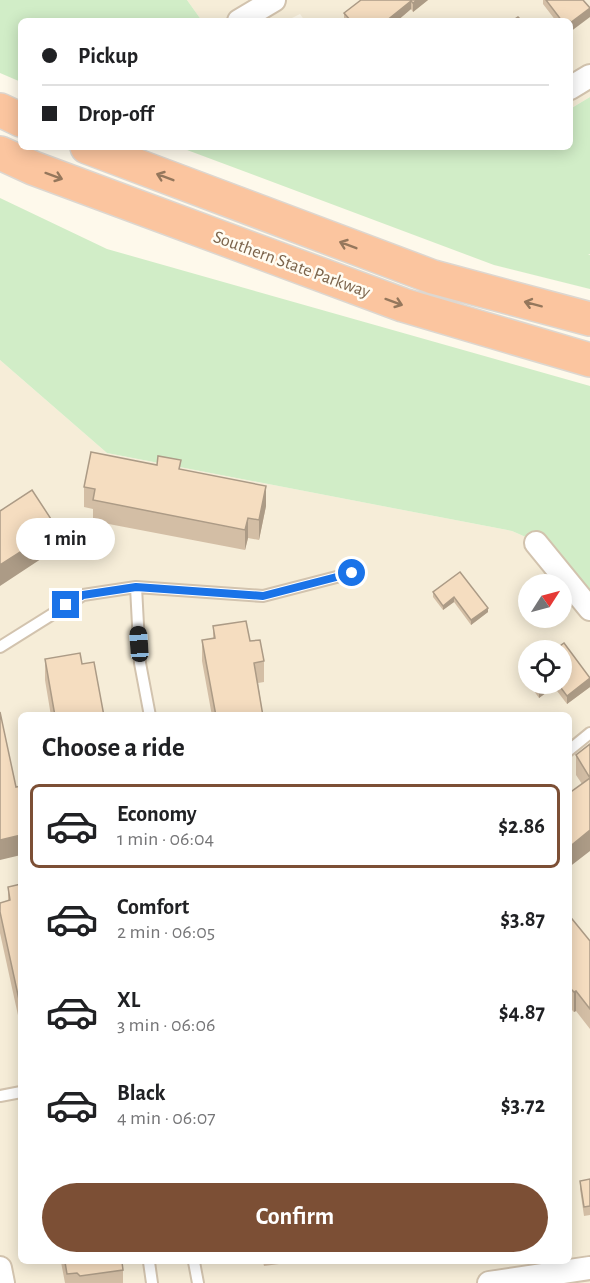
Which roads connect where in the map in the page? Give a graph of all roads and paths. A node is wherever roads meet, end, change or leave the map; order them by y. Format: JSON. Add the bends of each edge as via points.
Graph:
{"nodes":[{"id":1,"x":274,"y":0,"type":"edge"},
{"id":2,"x":244,"y":18,"type":"edge"},
{"id":3,"x":590,"y":76,"type":"edge"},
{"id":4,"x":573,"y":86,"type":"edge"},
{"id":5,"x":0,"y":110,"type":"edge"},
{"id":6,"x":18,"y":119,"type":"edge"},
{"id":7,"x":95,"y":150,"type":"edge"},
{"id":8,"x":0,"y":153,"type":"edge"},
{"id":9,"x":590,"y":319,"type":"edge"},
{"id":10,"x":590,"y":360,"type":"edge"},
{"id":11,"x":536,"y":543,"type":"dead end"},
{"id":12,"x":352,"y":573,"type":"dead end"},
{"id":13,"x":136,"y":587,"type":"junction"},
{"id":14,"x":590,"y":609,"type":"edge"},
{"id":15,"x":0,"y":647,"type":"edge"},
{"id":16,"x":149,"y":712,"type":"edge"},
{"id":17,"x":590,"y":733,"type":"edge"},
{"id":18,"x":572,"y":748,"type":"edge"},
{"id":19,"x":18,"y":1093,"type":"edge"},
{"id":20,"x":0,"y":1096,"type":"edge"},
{"id":21,"x":149,"y":1264,"type":"edge"},
{"id":22,"x":194,"y":1264,"type":"edge"},
{"id":23,"x":0,"y":1268,"type":"edge"},
{"id":24,"x":590,"y":1268,"type":"edge"},
{"id":25,"x":524,"y":1280,"type":"edge"},
{"id":26,"x":3,"y":1283,"type":"edge"},
{"id":27,"x":152,"y":1283,"type":"edge"},
{"id":28,"x":198,"y":1283,"type":"edge"},
{"id":29,"x":489,"y":1283,"type":"edge"}],
"edges":[{"from":1,"to":2,"type":"street"},
{"from":3,"to":4,"type":"street"},
{"from":5,"to":6,"type":"highway"},
{"from":9,"to":7,"type":"highway","name":"Southern State Parkway","one_way":true,"via":[[433,277]]},
{"from":8,"to":10,"type":"highway","name":"Southern State Parkway","one_way":true,"via":[[403,305]]},
{"from":11,"to":14,"type":"street"},
{"from":12,"to":13,"type":"lane","via":[[263,596]]},
{"from":13,"to":15,"type":"lane","via":[[83,595]]},
{"from":13,"to":16,"type":"lane","via":[[140,663]]},
{"from":17,"to":18,"type":"lane"},
{"from":19,"to":20,"type":"lane"},
{"from":21,"to":27,"type":"lane"},
{"from":22,"to":28,"type":"lane"},
{"from":23,"to":26,"type":"street"},
{"from":24,"to":25,"type":"street"},
{"from":25,"to":29,"type":"street"}]}
